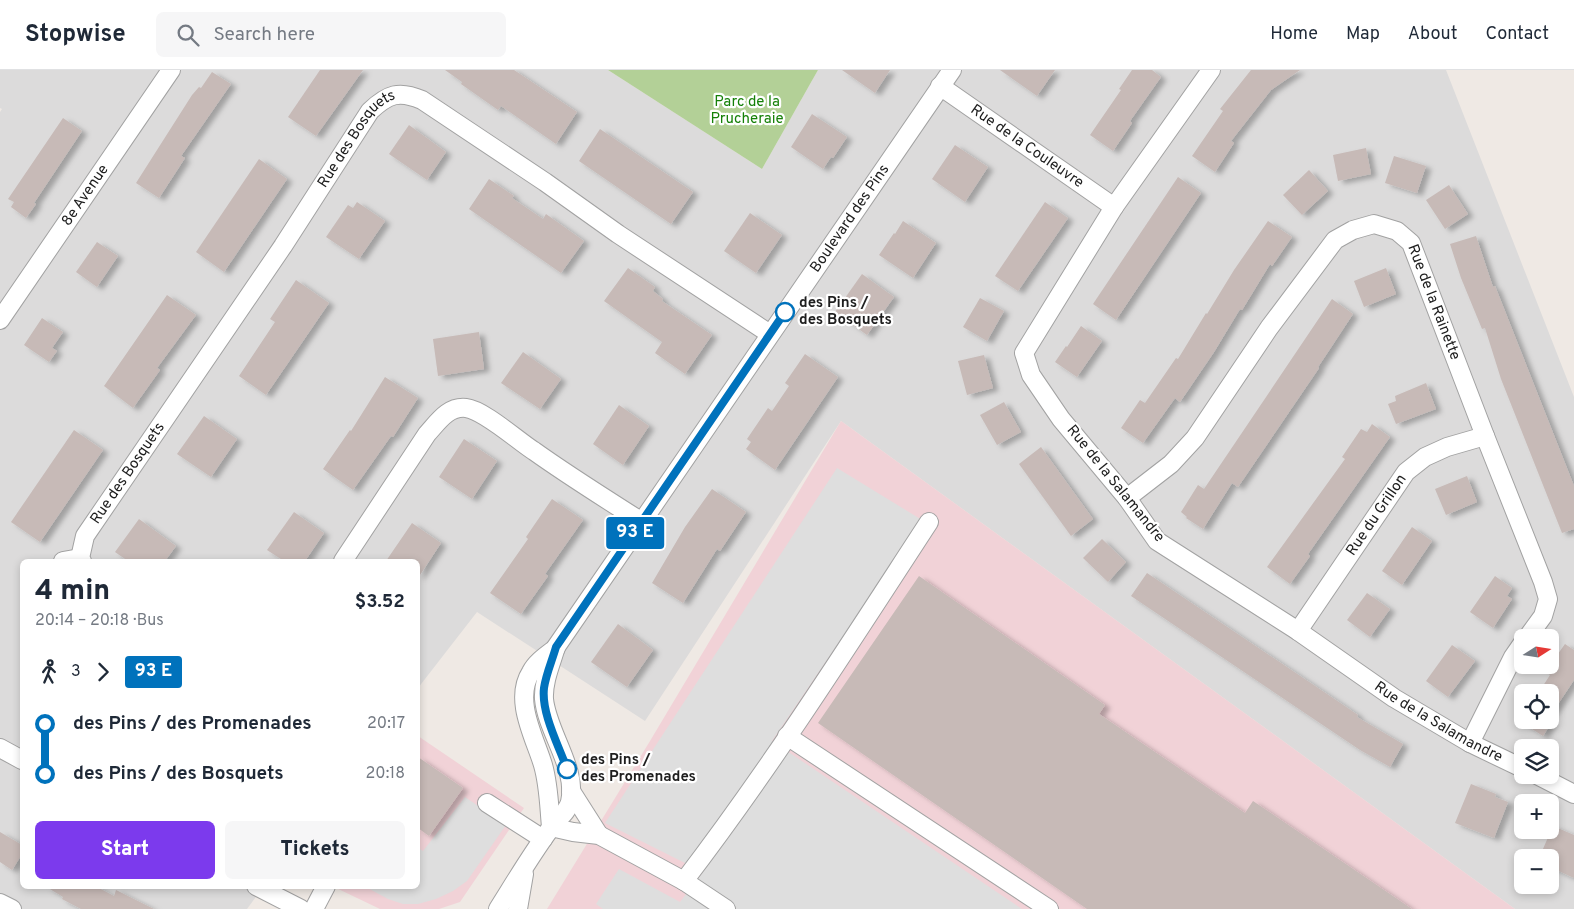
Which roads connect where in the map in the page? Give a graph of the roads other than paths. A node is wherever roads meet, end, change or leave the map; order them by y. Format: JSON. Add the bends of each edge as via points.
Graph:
{"nodes":[{"id":1,"x":170,"y":70,"type":"edge"},
{"id":2,"x":952,"y":70,"type":"edge"},
{"id":3,"x":1211,"y":70,"type":"edge"},
{"id":4,"x":940,"y":86,"type":"junction"},
{"id":5,"x":1114,"y":207,"type":"junction"},
{"id":6,"x":0,"y":320,"type":"edge"},
{"id":7,"x":770,"y":334,"type":"junction"},
{"id":8,"x":1485,"y":436,"type":"junction"},
{"id":9,"x":1127,"y":498,"type":"junction"},
{"id":10,"x":642,"y":522,"type":"junction"},
{"id":11,"x":929,"y":522,"type":"dead end"},
{"id":12,"x":75,"y":559,"type":"edge"},
{"id":13,"x":344,"y":559,"type":"edge"},
{"id":14,"x":1533,"y":629,"type":"edge"},
{"id":15,"x":1298,"y":631,"type":"junction"},
{"id":16,"x":556,"y":647,"type":"junction"},
{"id":17,"x":1514,"y":656,"type":"edge"},
{"id":18,"x":787,"y":736,"type":"junction"},
{"id":19,"x":1470,"y":743,"type":"junction"},
{"id":20,"x":0,"y":748,"type":"edge"},
{"id":21,"x":20,"y":759,"type":"edge"},
{"id":22,"x":1514,"y":764,"type":"edge"},
{"id":23,"x":1555,"y":784,"type":"edge"},
{"id":24,"x":571,"y":790,"type":"junction"},
{"id":25,"x":1574,"y":794,"type":"edge"},
{"id":26,"x":487,"y":803,"type":"dead end"},
{"id":27,"x":547,"y":833,"type":"junction"},
{"id":28,"x":599,"y":835,"type":"junction"},
{"id":29,"x":525,"y":866,"type":"junction"},
{"id":30,"x":684,"y":881,"type":"junction"},
{"id":31,"x":262,"y":889,"type":"edge"},
{"id":32,"x":324,"y":889,"type":"edge"},
{"id":33,"x":0,"y":903,"type":"edge"},
{"id":34,"x":12,"y":909,"type":"edge"},
{"id":35,"x":301,"y":909,"type":"edge"},
{"id":36,"x":314,"y":909,"type":"edge"},
{"id":37,"x":498,"y":909,"type":"edge"},
{"id":38,"x":518,"y":909,"type":"edge"},
{"id":39,"x":726,"y":909,"type":"edge"},
{"id":40,"x":1049,"y":909,"type":"edge"}],
"edges":[{"from":1,"to":6,"type":"street","name":"8e Avenue"},
{"from":2,"to":4,"type":"street","name":"Boulevard des Pins"},
{"from":3,"to":5,"type":"street","name":"Rue de la Salamandre"},
{"from":4,"to":5,"type":"street","name":"Rue de la Couleuvre"},
{"from":4,"to":7,"type":"street","name":"Boulevard des Pins"},
{"from":5,"to":9,"type":"street","name":"Rue de la Salamandre","via":[[1024,353],[1030,375],[1061,419]]},
{"from":7,"to":10,"type":"street","name":"Boulevard des Pins"},
{"from":7,"to":12,"type":"street","name":"Rue des Bosquets","via":[[422,100],[410,95],[394,95],[370,111],[283,246],[85,536]]},
{"from":8,"to":9,"type":"street","name":"Rue de la Rainette","via":[[1411,243],[1397,231],[1374,224],[1334,240],[1269,328],[1195,438],[1171,464]]},
{"from":8,"to":14,"type":"street","name":"Rue de la Rainette","via":[[1548,599]]},
{"from":8,"to":15,"type":"street","name":"Rue du Grillon","via":[[1439,450],[1406,472]]},
{"from":9,"to":15,"type":"street","name":"Rue de la Salamandre","via":[[1157,541]]},
{"from":10,"to":13,"type":"street","via":[[480,413],[467,408],[454,409],[442,416],[427,434]]},
{"from":10,"to":16,"type":"street","name":"Boulevard des Pins"},
{"from":11,"to":18,"type":"street"},
{"from":15,"to":19,"type":"street","name":"Rue de la Salamandre","via":[[1394,698]]},
{"from":16,"to":24,"type":"street","name":"Boulevard des Pins","via":[[544,698]]},
{"from":16,"to":27,"type":"street","via":[[531,670],[525,695],[527,715],[546,777],[549,796]]},
{"from":17,"to":19,"type":"street"},
{"from":18,"to":30,"type":"street"},
{"from":18,"to":40,"type":"street"},
{"from":19,"to":22,"type":"street","name":"Rue de la Salamandre"},
{"from":20,"to":21,"type":"street"},
{"from":23,"to":25,"type":"street"},
{"from":24,"to":27,"type":"street","name":"Boulevard des Pins","via":[[566,811]]},
{"from":24,"to":28,"type":"street"},
{"from":26,"to":27,"type":"street"},
{"from":27,"to":28,"type":"street"},
{"from":27,"to":29,"type":"street","name":"Boulevard des Pins"},
{"from":28,"to":30,"type":"street"},
{"from":29,"to":37,"type":"street","name":"Boulevard des Pins"},
{"from":29,"to":38,"type":"street"},
{"from":30,"to":39,"type":"street"},
{"from":31,"to":35,"type":"street"},
{"from":32,"to":36,"type":"street"},
{"from":33,"to":34,"type":"street"}]}
